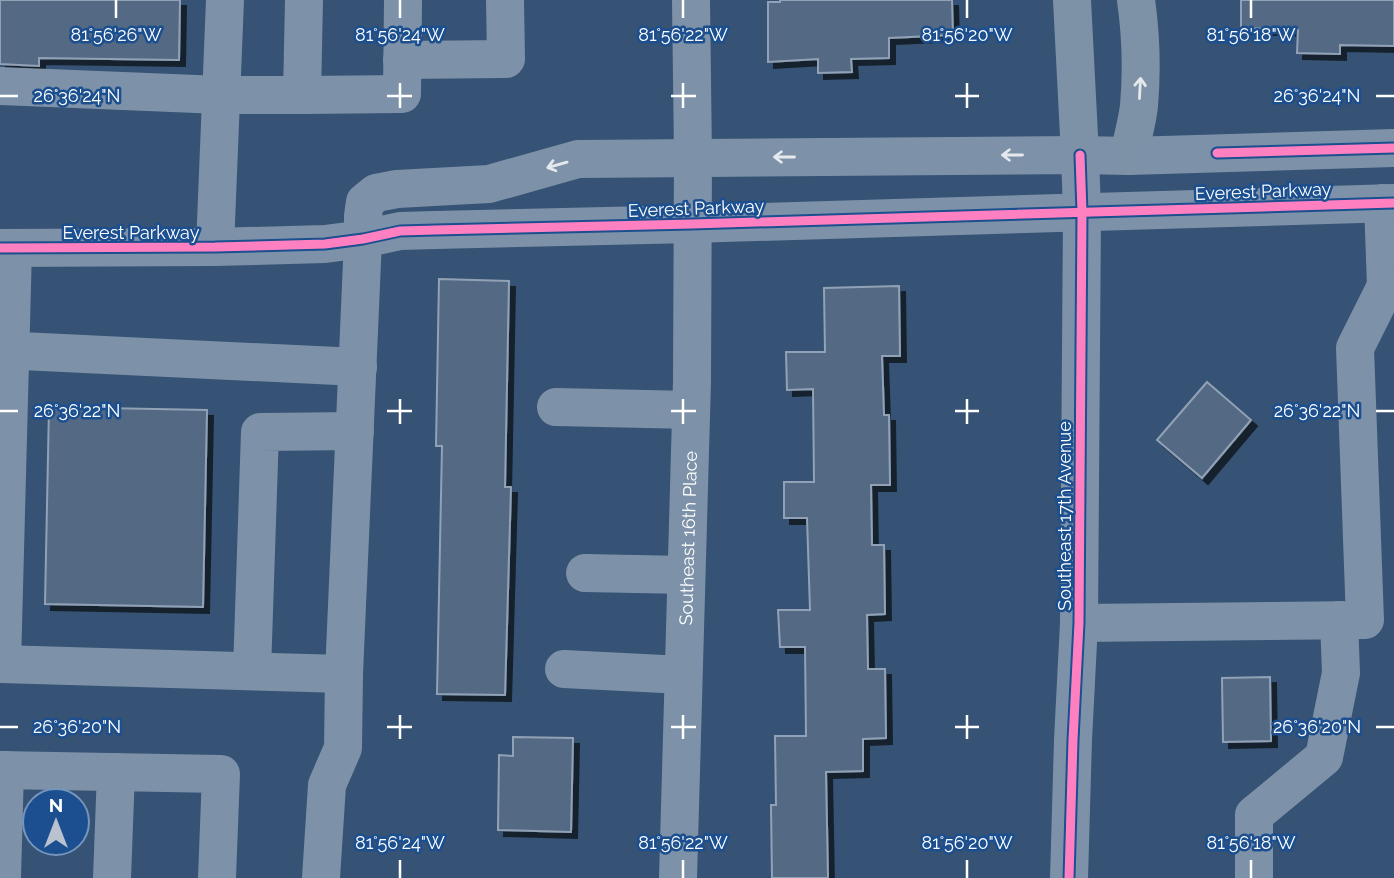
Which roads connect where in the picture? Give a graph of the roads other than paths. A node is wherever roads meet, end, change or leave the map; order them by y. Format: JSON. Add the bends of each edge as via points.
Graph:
{"nodes":[{"id":1,"x":225,"y":0,"type":"edge"},
{"id":2,"x":304,"y":0,"type":"edge"},
{"id":3,"x":403,"y":0,"type":"edge"},
{"id":4,"x":505,"y":0,"type":"edge"},
{"id":5,"x":691,"y":0,"type":"edge"},
{"id":6,"x":1072,"y":0,"type":"edge"},
{"id":7,"x":1136,"y":0,"type":"edge"},
{"id":8,"x":402,"y":60,"type":"junction"},
{"id":9,"x":0,"y":86,"type":"edge"},
{"id":10,"x":221,"y":95,"type":"junction"},
{"id":11,"x":302,"y":95,"type":"junction"},
{"id":12,"x":1394,"y":148,"type":"edge"},
{"id":13,"x":1080,"y":155,"type":"junction"},
{"id":14,"x":1129,"y":156,"type":"junction"},
{"id":15,"x":693,"y":157,"type":"junction"},
{"id":16,"x":1389,"y":203,"type":"edge"},
{"id":17,"x":1082,"y":212,"type":"junction"},
{"id":18,"x":692,"y":224,"type":"junction"},
{"id":19,"x":363,"y":239,"type":"junction"},
{"id":20,"x":215,"y":247,"type":"junction"},
{"id":21,"x":7,"y":248,"type":"edge"},
{"id":22,"x":1390,"y":286,"type":"edge"},
{"id":23,"x":5,"y":350,"type":"edge"},
{"id":24,"x":358,"y":367,"type":"junction"},
{"id":25,"x":556,"y":407,"type":"dead end"},
{"id":26,"x":691,"y":410,"type":"junction"},
{"id":27,"x":355,"y":431,"type":"junction"},
{"id":28,"x":585,"y":573,"type":"dead end"},
{"id":29,"x":686,"y":575,"type":"junction"},
{"id":30,"x":1366,"y":619,"type":"edge"},
{"id":31,"x":1079,"y":623,"type":"junction"},
{"id":32,"x":1,"y":664,"type":"edge"},
{"id":33,"x":564,"y":669,"type":"dead end"},
{"id":34,"x":252,"y":671,"type":"junction"},
{"id":35,"x":344,"y":674,"type":"junction"},
{"id":36,"x":684,"y":675,"type":"junction"},
{"id":37,"x":3,"y":770,"type":"edge"},
{"id":38,"x":116,"y":772,"type":"junction"},
{"id":39,"x":2,"y":878,"type":"edge"},
{"id":40,"x":112,"y":878,"type":"edge"},
{"id":41,"x":217,"y":878,"type":"edge"},
{"id":42,"x":321,"y":878,"type":"edge"},
{"id":43,"x":678,"y":878,"type":"edge"},
{"id":44,"x":1069,"y":878,"type":"edge"},
{"id":45,"x":1254,"y":878,"type":"edge"}],
"edges":[{"from":1,"to":10,"type":"street"},
{"from":2,"to":11,"type":"street"},
{"from":3,"to":8,"type":"street"},
{"from":4,"to":8,"type":"street","via":[[506,58]]},
{"from":5,"to":15,"type":"street","name":"Southeast 16th Place"},
{"from":6,"to":13,"type":"highway"},
{"from":14,"to":7,"type":"highway","one_way":true,"via":[[1139,108],[1141,64]]},
{"from":8,"to":11,"type":"street","via":[[402,94]]},
{"from":9,"to":10,"type":"street"},
{"from":10,"to":11,"type":"street"},
{"from":10,"to":20,"type":"street"},
{"from":12,"to":14,"type":"street"},
{"from":13,"to":14,"type":"street"},
{"from":13,"to":15,"type":"street","one_way":true},
{"from":13,"to":17,"type":"street","name":"Southeast 17th Avenue"},
{"from":14,"to":17,"type":"street"},
{"from":15,"to":18,"type":"street","name":"Southeast 16th Place"},
{"from":15,"to":19,"type":"street","one_way":true,"via":[[578,159],[489,184],[376,193],[365,202]]},
{"from":16,"to":17,"type":"street","name":"Everest Parkway"},
{"from":16,"to":22,"type":"street"},
{"from":17,"to":18,"type":"street","name":"Everest Parkway"},
{"from":17,"to":31,"type":"street","name":"Southeast 17th Avenue"},
{"from":18,"to":19,"type":"street","name":"Everest Parkway","via":[[400,231]]},
{"from":18,"to":26,"type":"street","name":"Southeast 16th Place"},
{"from":19,"to":20,"type":"street","name":"Everest Parkway"},
{"from":19,"to":24,"type":"street"},
{"from":20,"to":21,"type":"street","name":"Everest Parkway"},
{"from":21,"to":23,"type":"street"},
{"from":22,"to":30,"type":"street","via":[[1355,348]]},
{"from":23,"to":24,"type":"street"},
{"from":23,"to":32,"type":"street"},
{"from":24,"to":27,"type":"street"},
{"from":25,"to":26,"type":"street"},
{"from":26,"to":29,"type":"street","name":"Southeast 16th Place"},
{"from":27,"to":34,"type":"street","via":[[260,432]]},
{"from":27,"to":35,"type":"street"},
{"from":28,"to":29,"type":"street"},
{"from":29,"to":36,"type":"street","name":"Southeast 16th Place"},
{"from":30,"to":31,"type":"street"},
{"from":30,"to":45,"type":"street","via":[[1341,673],[1325,757],[1254,815]]},
{"from":31,"to":44,"type":"street","name":"Southeast 17th Avenue"},
{"from":32,"to":34,"type":"street"},
{"from":33,"to":36,"type":"street"},
{"from":34,"to":35,"type":"street"},
{"from":35,"to":42,"type":"street","via":[[343,748],[327,785]]},
{"from":36,"to":43,"type":"street","name":"Southeast 16th Place"},
{"from":37,"to":38,"type":"street"},
{"from":37,"to":39,"type":"street"},
{"from":38,"to":40,"type":"street"},
{"from":38,"to":41,"type":"street","via":[[221,774]]}]}
